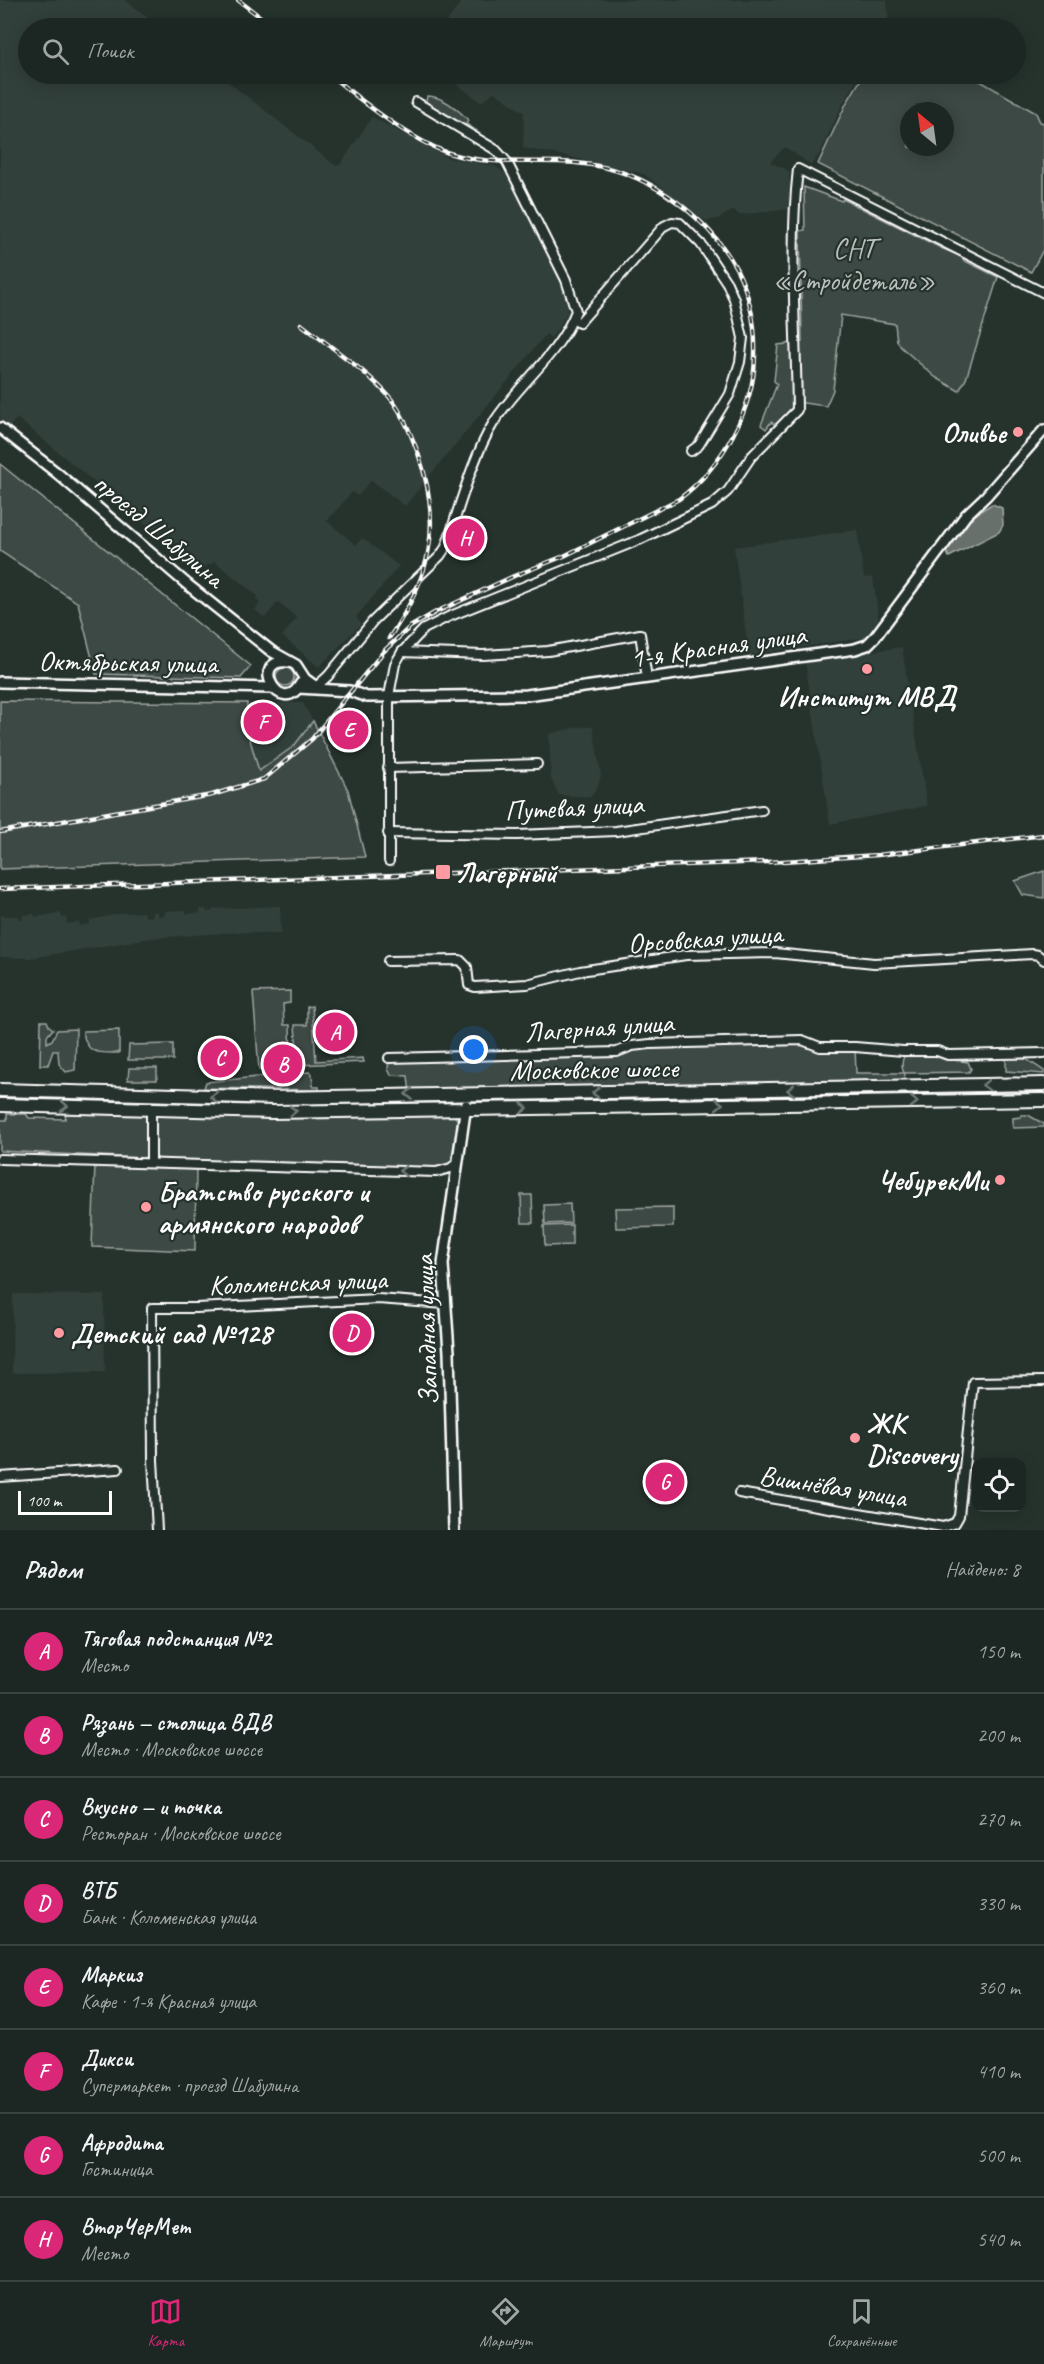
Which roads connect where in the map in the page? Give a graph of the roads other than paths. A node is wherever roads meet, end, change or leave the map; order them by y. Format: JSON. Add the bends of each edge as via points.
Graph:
{"nodes":[{"id":1,"x":416,"y":102,"type":"dead end"},
{"id":2,"x":1044,"y":293,"type":"edge"},
{"id":3,"x":573,"y":319,"type":"junction"},
{"id":4,"x":0,"y":428,"type":"edge"},
{"id":5,"x":1044,"y":430,"type":"edge"},
{"id":6,"x":691,"y":451,"type":"dead end"},
{"id":7,"x":271,"y":651,"type":"junction"},
{"id":8,"x":402,"y":651,"type":"junction"},
{"id":9,"x":291,"y":662,"type":"junction"},
{"id":10,"x":275,"y":664,"type":"junction"},
{"id":11,"x":301,"y":674,"type":"junction"},
{"id":12,"x":268,"y":678,"type":"junction"},
{"id":13,"x":647,"y":678,"type":"junction"},
{"id":14,"x":0,"y":682,"type":"edge"},
{"id":15,"x":255,"y":687,"type":"junction"},
{"id":16,"x":316,"y":687,"type":"junction"},
{"id":17,"x":272,"y":688,"type":"junction"},
{"id":18,"x":298,"y":688,"type":"junction"},
{"id":19,"x":389,"y":696,"type":"junction"},
{"id":20,"x":537,"y":764,"type":"dead end"},
{"id":21,"x":388,"y":768,"type":"junction"},
{"id":22,"x":762,"y":810,"type":"dead end"},
{"id":23,"x":388,"y":833,"type":"junction"},
{"id":24,"x":389,"y":861,"type":"dead end"},
{"id":25,"x":1044,"y":960,"type":"edge"},
{"id":26,"x":388,"y":961,"type":"dead end"},
{"id":27,"x":1044,"y":1053,"type":"edge"},
{"id":28,"x":389,"y":1058,"type":"dead end"},
{"id":29,"x":1044,"y":1084,"type":"edge"},
{"id":30,"x":0,"y":1090,"type":"edge"},
{"id":31,"x":468,"y":1094,"type":"junction"},
{"id":32,"x":1044,"y":1100,"type":"edge"},
{"id":33,"x":0,"y":1105,"type":"edge"},
{"id":34,"x":465,"y":1109,"type":"junction"},
{"id":35,"x":151,"y":1110,"type":"junction"},
{"id":36,"x":0,"y":1159,"type":"edge"},
{"id":37,"x":151,"y":1162,"type":"junction"},
{"id":38,"x":458,"y":1162,"type":"junction"},
{"id":39,"x":445,"y":1304,"type":"junction"},
{"id":40,"x":1044,"y":1381,"type":"edge"},
{"id":41,"x":118,"y":1469,"type":"dead end"},
{"id":42,"x":0,"y":1477,"type":"edge"},
{"id":43,"x":740,"y":1493,"type":"dead end"},
{"id":44,"x":156,"y":1530,"type":"edge"},
{"id":45,"x":454,"y":1530,"type":"edge"}],
"edges":[{"from":1,"to":3,"type":"street","via":[[496,150],[507,162],[566,280],[576,311]]},
{"from":2,"to":8,"type":"street","via":[[798,169],[793,277],[797,410],[712,505],[639,540],[448,617],[424,629]]},
{"from":3,"to":6,"type":"street","via":[[579,323],[664,226],[680,223],[701,244],[727,283],[740,318],[742,338],[740,362],[730,394],[699,445]]},
{"from":3,"to":16,"type":"street","via":[[551,355],[488,434],[440,556],[373,621]]},
{"from":4,"to":7,"type":"street","name":"проезд Шабулина"},
{"from":5,"to":13,"type":"street","name":"1-я Красная улица","via":[[966,515],[867,645]]},
{"from":7,"to":9,"type":"street","name":"проезд Шабулина"},
{"from":7,"to":10,"type":"street"},
{"from":8,"to":13,"type":"street","via":[[483,655],[548,651],[640,634]]},
{"from":8,"to":19,"type":"street","via":[[395,664]]},
{"from":9,"to":10,"type":"street"},
{"from":9,"to":11,"type":"street","name":"проезд Шабулина"},
{"from":10,"to":12,"type":"street"},
{"from":11,"to":16,"type":"street","name":"проезд Шабулина"},
{"from":11,"to":18,"type":"street"},
{"from":12,"to":15,"type":"street","name":"Октябрьская улица"},
{"from":12,"to":17,"type":"street"},
{"from":13,"to":19,"type":"street","name":"1-я Красная улица","via":[[527,695]]},
{"from":14,"to":15,"type":"street","name":"Октябрьская улица"},
{"from":15,"to":17,"type":"street","name":"Октябрьская улица"},
{"from":16,"to":18,"type":"street","name":"1-я Красная улица"},
{"from":16,"to":19,"type":"street","name":"1-я Красная улица","via":[[367,697]]},
{"from":17,"to":18,"type":"street","via":[[281,694]]},
{"from":19,"to":21,"type":"street"},
{"from":20,"to":21,"type":"street"},
{"from":21,"to":23,"type":"street"},
{"from":22,"to":23,"type":"street","name":"Путевая улица","via":[[616,831],[517,835]]},
{"from":23,"to":24,"type":"street"},
{"from":25,"to":26,"type":"street","name":"Орсовская улица","via":[[1033,954],[874,963],[775,952],[686,955],[580,971],[527,984],[475,987],[469,985],[467,967],[460,960]]},
{"from":27,"to":28,"type":"street","name":"Лагерная улица","via":[[903,1052],[820,1047],[802,1040],[650,1044],[617,1052]]},
{"from":29,"to":31,"type":"main road","name":"Московское шоссе","one_way":true},
{"from":31,"to":30,"type":"main road","name":"Московское шоссе","one_way":true,"via":[[277,1098]]},
{"from":31,"to":34,"type":"street","name":"Западная улица"},
{"from":34,"to":32,"type":"main road","name":"Московское шоссе","one_way":true},
{"from":33,"to":35,"type":"main road","name":"Московское шоссе","one_way":true},
{"from":35,"to":34,"type":"main road","name":"Московское шоссе","one_way":true},
{"from":34,"to":38,"type":"street","name":"Западная улица"},
{"from":35,"to":37,"type":"street"},
{"from":36,"to":37,"type":"street"},
{"from":38,"to":37,"type":"street","one_way":true,"via":[[436,1172]]},
{"from":38,"to":39,"type":"street","name":"Западная улица","via":[[442,1264]]},
{"from":39,"to":44,"type":"street","name":"Коломенская улица","via":[[378,1299],[152,1308]]},
{"from":39,"to":45,"type":"street","name":"Западная улица"},
{"from":40,"to":43,"type":"street","name":"Вишнёвая улица","via":[[973,1382],[959,1516],[951,1525],[936,1526]]},
{"from":41,"to":42,"type":"street"}]}
